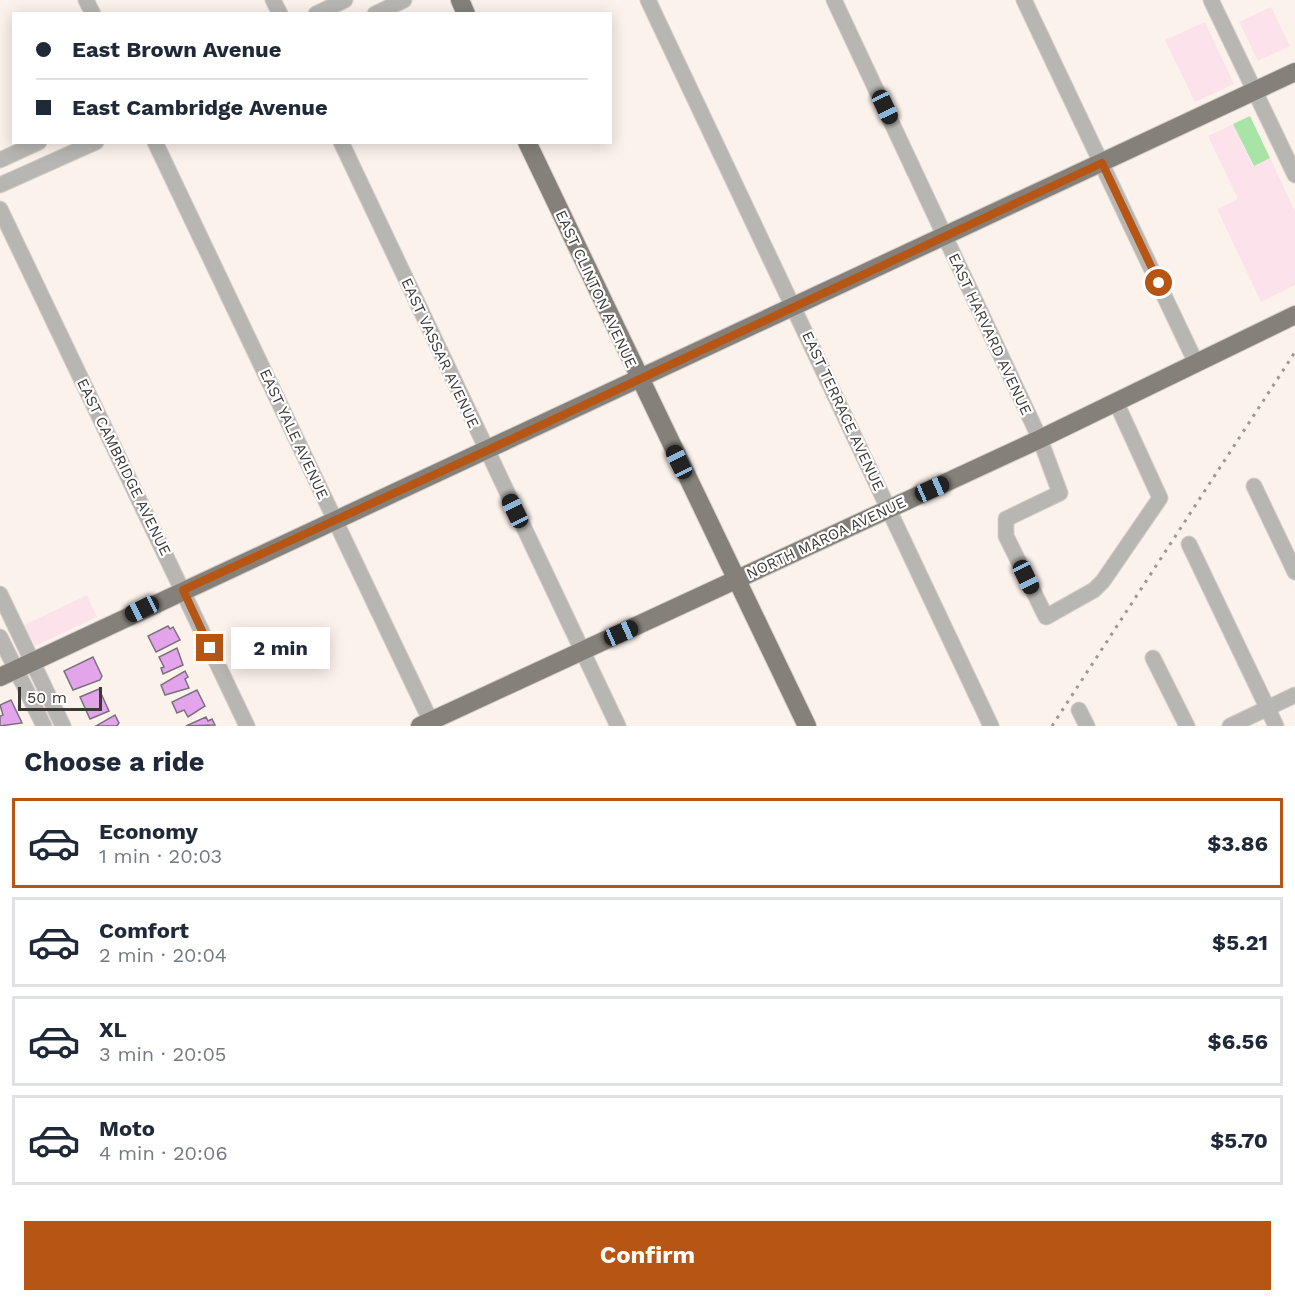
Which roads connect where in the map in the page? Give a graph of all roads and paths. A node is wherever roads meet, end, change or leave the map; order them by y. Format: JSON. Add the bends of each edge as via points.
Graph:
{"nodes":[{"id":1,"x":345,"y":0,"type":"edge"},
{"id":2,"x":404,"y":0,"type":"edge"},
{"id":3,"x":648,"y":0,"type":"edge"},
{"id":4,"x":834,"y":0,"type":"edge"},
{"id":5,"x":1024,"y":0,"type":"edge"},
{"id":6,"x":1211,"y":0,"type":"edge"},
{"id":7,"x":320,"y":12,"type":"edge"},
{"id":8,"x":379,"y":12,"type":"edge"},
{"id":9,"x":1295,"y":72,"type":"edge"},
{"id":10,"x":1254,"y":91,"type":"junction"},
{"id":11,"x":35,"y":144,"type":"edge"},
{"id":12,"x":92,"y":144,"type":"edge"},
{"id":13,"x":157,"y":144,"type":"edge"},
{"id":14,"x":342,"y":144,"type":"edge"},
{"id":15,"x":528,"y":144,"type":"edge"},
{"id":16,"x":0,"y":160,"type":"edge"},
{"id":17,"x":1102,"y":163,"type":"junction"},
{"id":18,"x":1295,"y":175,"type":"edge"},
{"id":19,"x":0,"y":185,"type":"edge"},
{"id":20,"x":0,"y":209,"type":"edge"},
{"id":21,"x":945,"y":236,"type":"junction"},
{"id":22,"x":794,"y":307,"type":"junction"},
{"id":23,"x":1295,"y":315,"type":"edge"},
{"id":24,"x":1196,"y":363,"type":"junction"},
{"id":25,"x":639,"y":380,"type":"junction"},
{"id":26,"x":1116,"y":402,"type":"junction"},
{"id":27,"x":1040,"y":440,"type":"junction"},
{"id":28,"x":486,"y":451,"type":"junction"},
{"id":29,"x":1254,"y":486,"type":"dead end"},
{"id":30,"x":890,"y":508,"type":"junction"},
{"id":31,"x":335,"y":520,"type":"junction"},
{"id":32,"x":1189,"y":544,"type":"dead end"},
{"id":33,"x":1295,"y":572,"type":"edge"},
{"id":34,"x":736,"y":580,"type":"junction"},
{"id":35,"x":183,"y":590,"type":"junction"},
{"id":36,"x":0,"y":594,"type":"edge"},
{"id":37,"x":0,"y":637,"type":"edge"},
{"id":38,"x":583,"y":650,"type":"junction"},
{"id":39,"x":1153,"y":658,"type":"dead end"},
{"id":40,"x":32,"y":661,"type":"junction"},
{"id":41,"x":8,"y":673,"type":"edge"},
{"id":42,"x":1295,"y":695,"type":"edge"},
{"id":43,"x":1267,"y":708,"type":"junction"},
{"id":44,"x":1079,"y":710,"type":"dead end"},
{"id":45,"x":428,"y":724,"type":"edge"},
{"id":46,"x":44,"y":726,"type":"edge"},
{"id":47,"x":63,"y":726,"type":"edge"},
{"id":48,"x":247,"y":726,"type":"edge"},
{"id":49,"x":618,"y":726,"type":"edge"},
{"id":50,"x":807,"y":726,"type":"edge"},
{"id":51,"x":991,"y":726,"type":"edge"},
{"id":52,"x":1087,"y":726,"type":"edge"},
{"id":53,"x":1187,"y":726,"type":"edge"},
{"id":54,"x":1230,"y":726,"type":"edge"},
{"id":55,"x":1276,"y":726,"type":"edge"}],
"edges":[{"from":1,"to":7,"type":"street"},
{"from":2,"to":8,"type":"street"},
{"from":3,"to":22,"type":"street","name":"EAST TERRACE AVENUE"},
{"from":4,"to":21,"type":"street","name":"EAST HARVARD AVENUE"},
{"from":5,"to":17,"type":"street"},
{"from":6,"to":10,"type":"street"},
{"from":9,"to":10,"type":"main road"},
{"from":10,"to":17,"type":"main road"},
{"from":10,"to":18,"type":"street"},
{"from":11,"to":16,"type":"street"},
{"from":12,"to":19,"type":"street"},
{"from":13,"to":31,"type":"street","name":"EAST YALE AVENUE"},
{"from":14,"to":28,"type":"street","name":"EAST VASSAR AVENUE"},
{"from":15,"to":25,"type":"main road","name":"EAST CLINTON AVENUE"},
{"from":17,"to":21,"type":"main road"},
{"from":17,"to":24,"type":"street"},
{"from":20,"to":35,"type":"street","name":"EAST CAMBRIDGE AVENUE"},
{"from":21,"to":22,"type":"main road"},
{"from":21,"to":27,"type":"street","name":"EAST HARVARD AVENUE"},
{"from":22,"to":25,"type":"main road"},
{"from":22,"to":30,"type":"street","name":"EAST TERRACE AVENUE"},
{"from":23,"to":24,"type":"main road","name":"NORTH MAROA AVENUE"},
{"from":24,"to":26,"type":"main road","name":"NORTH MAROA AVENUE"},
{"from":25,"to":28,"type":"main road"},
{"from":25,"to":34,"type":"main road","name":"EAST CLINTON AVENUE"},
{"from":26,"to":27,"type":"main road","name":"NORTH MAROA AVENUE"},
{"from":26,"to":27,"type":"street","name":"EAST HARVARD AVENUE","via":[[1160,498],[1103,581],[1046,617],[1006,537],[1006,519],[1060,493]]},
{"from":27,"to":30,"type":"main road","name":"NORTH MAROA AVENUE"},
{"from":28,"to":31,"type":"main road"},
{"from":28,"to":38,"type":"street","name":"EAST VASSAR AVENUE"},
{"from":29,"to":33,"type":"street"},
{"from":30,"to":34,"type":"main road","name":"NORTH MAROA AVENUE"},
{"from":30,"to":51,"type":"street","name":"EAST TERRACE AVENUE"},
{"from":31,"to":35,"type":"main road"},
{"from":31,"to":45,"type":"street","name":"EAST YALE AVENUE"},
{"from":32,"to":43,"type":"street"},
{"from":34,"to":38,"type":"main road","name":"NORTH MAROA AVENUE"},
{"from":34,"to":50,"type":"main road","name":"EAST CLINTON AVENUE"},
{"from":35,"to":40,"type":"main road"},
{"from":35,"to":48,"type":"street","name":"EAST CAMBRIDGE AVENUE"},
{"from":36,"to":40,"type":"street"},
{"from":37,"to":41,"type":"street"},
{"from":38,"to":45,"type":"main road","name":"NORTH MAROA AVENUE"},
{"from":38,"to":49,"type":"street","name":"EAST VASSAR AVENUE"},
{"from":39,"to":53,"type":"street"},
{"from":40,"to":41,"type":"main road"},
{"from":40,"to":47,"type":"street"},
{"from":41,"to":46,"type":"street"},
{"from":42,"to":43,"type":"street"},
{"from":43,"to":54,"type":"street"},
{"from":43,"to":55,"type":"street"},
{"from":44,"to":52,"type":"street"}]}
